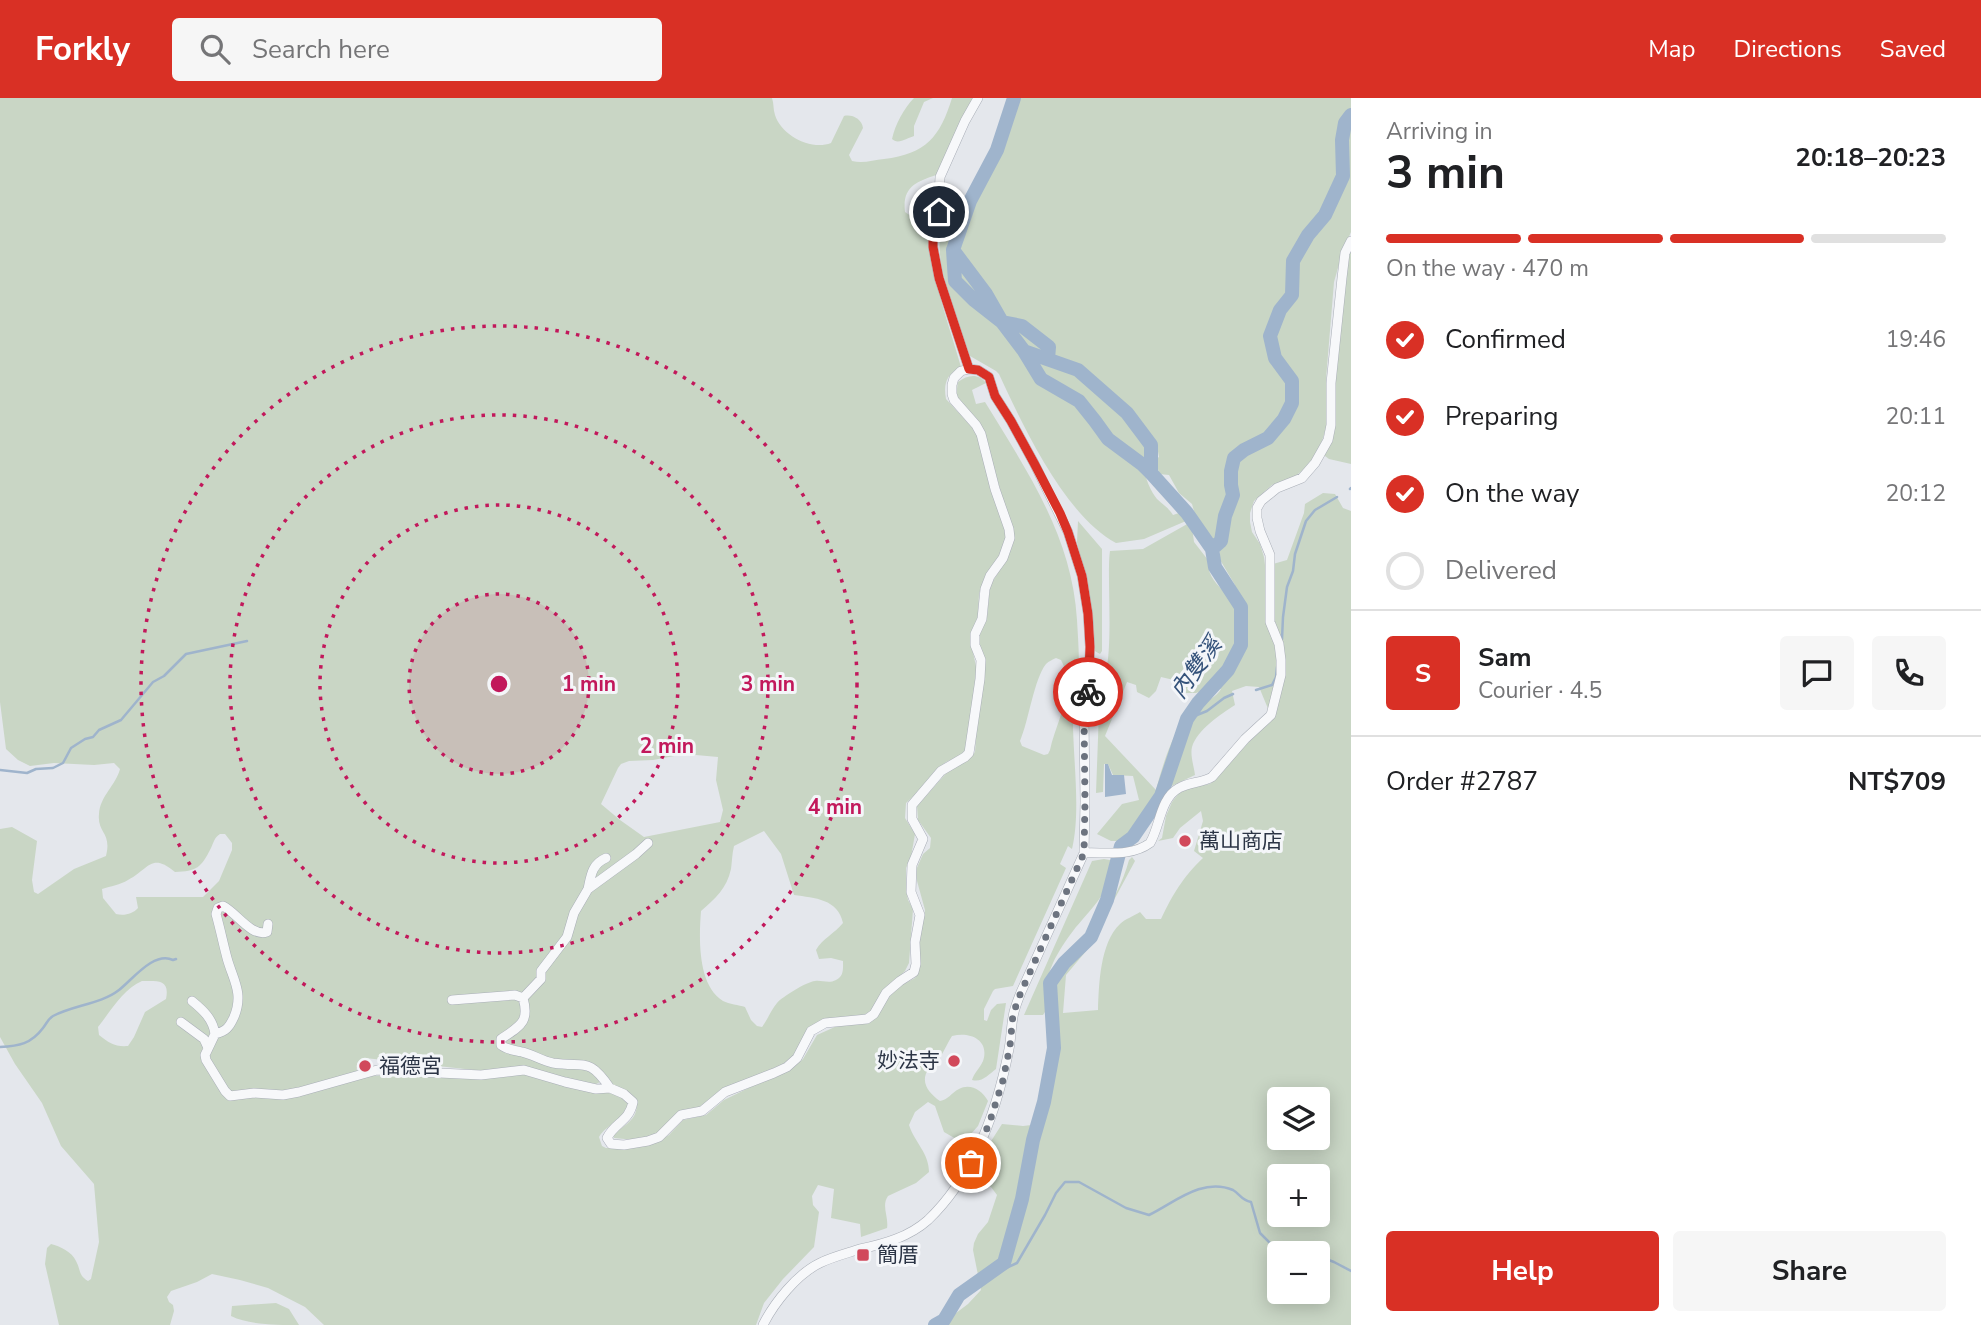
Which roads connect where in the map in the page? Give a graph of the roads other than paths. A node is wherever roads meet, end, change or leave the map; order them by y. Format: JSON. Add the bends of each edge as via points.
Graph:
{"nodes":[{"id":1,"x":978,"y":98,"type":"edge"},
{"id":2,"x":1351,"y":241,"type":"edge"},
{"id":3,"x":969,"y":369,"type":"junction"},
{"id":4,"x":648,"y":843,"type":"dead end"},
{"id":5,"x":1084,"y":853,"type":"junction"},
{"id":6,"x":606,"y":858,"type":"dead end"},
{"id":7,"x":588,"y":889,"type":"junction"},
{"id":8,"x":268,"y":924,"type":"dead end"},
{"id":9,"x":523,"y":998,"type":"junction"},
{"id":10,"x":452,"y":1000,"type":"dead end"},
{"id":11,"x":192,"y":1001,"type":"dead end"},
{"id":12,"x":181,"y":1022,"type":"dead end"},
{"id":13,"x":215,"y":1034,"type":"junction"},
{"id":14,"x":208,"y":1048,"type":"junction"},
{"id":15,"x":610,"y":1088,"type":"junction"},
{"id":16,"x":763,"y":1325,"type":"edge"}],
"edges":[{"from":1,"to":3,"type":"street","via":[[940,177],[939,212],[933,230],[939,278]]},
{"from":2,"to":5,"type":"street","via":[[1342,278],[1328,440],[1302,478],[1277,488],[1257,508],[1270,555],[1270,622],[1281,660],[1271,715],[1212,777],[1171,792],[1150,843],[1126,853]]},
{"from":3,"to":5,"type":"street","via":[[989,377],[1060,513],[1082,576],[1090,647],[1084,716]]},
{"from":3,"to":15,"type":"street","via":[[954,378],[952,394],[981,434],[1010,538],[985,589],[982,619],[975,634],[981,660],[969,752],[941,771],[912,805],[912,819],[923,839],[912,865],[911,892],[920,915],[914,972],[886,993],[867,1019],[825,1023],[811,1031],[787,1067],[724,1092],[702,1111],[681,1115],[648,1141],[611,1144],[607,1138],[610,1130],[628,1117],[633,1102]]},
{"from":4,"to":7,"type":"street"},
{"from":5,"to":16,"type":"street","via":[[1021,992],[1003,1080],[964,1177],[926,1222],[902,1237],[813,1268],[787,1290]]},
{"from":6,"to":7,"type":"street","via":[[592,871]]},
{"from":7,"to":9,"type":"street","via":[[567,937]]},
{"from":8,"to":13,"type":"street","via":[[267,932],[257,933],[230,910],[218,908],[238,1006],[229,1028]]},
{"from":9,"to":10,"type":"street"},
{"from":9,"to":15,"type":"street","via":[[526,1017],[501,1039],[501,1045],[552,1062],[588,1066],[599,1072]]},
{"from":11,"to":13,"type":"street","via":[[208,1017]]},
{"from":12,"to":14,"type":"street","via":[[204,1039]]},
{"from":13,"to":14,"type":"street"},
{"from":14,"to":15,"type":"street","via":[[206,1060],[230,1096],[283,1095],[377,1070],[481,1075],[524,1070]]}]}
